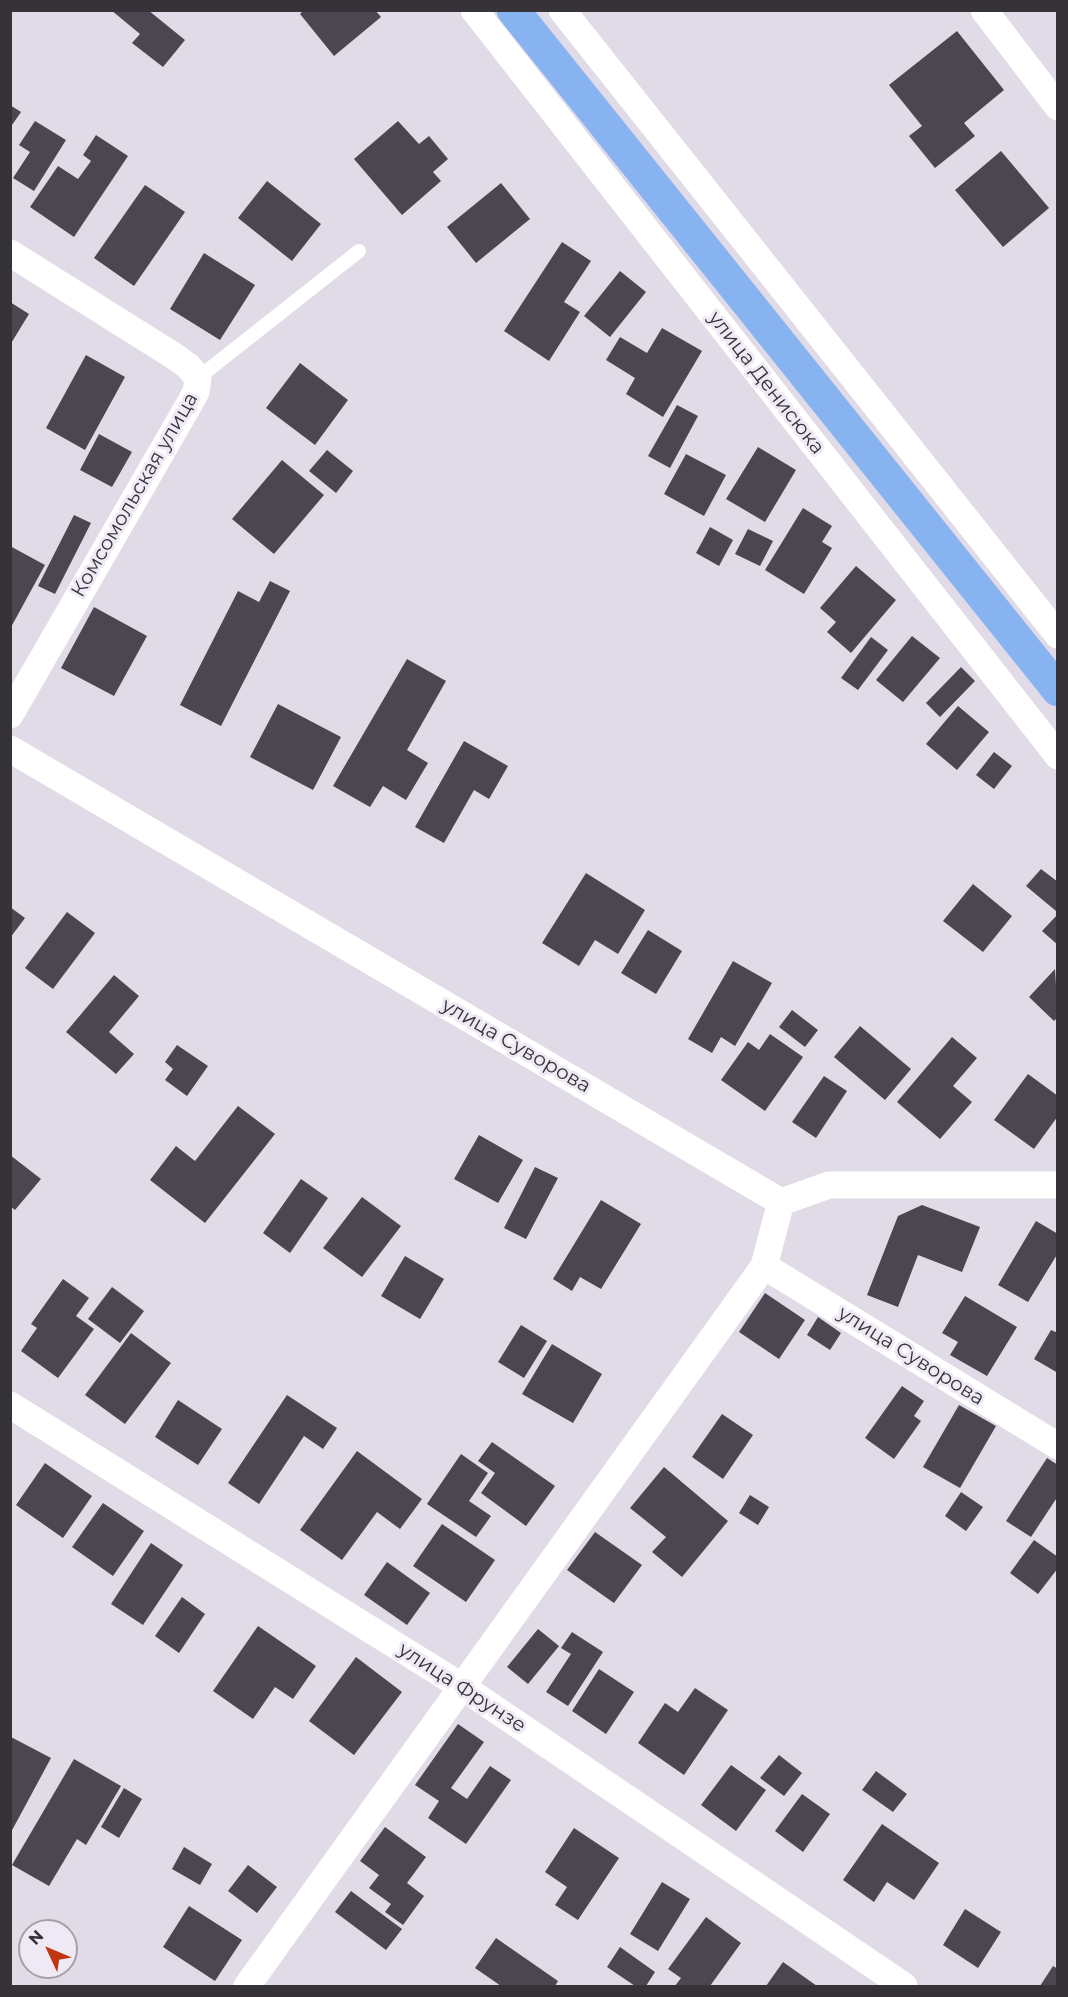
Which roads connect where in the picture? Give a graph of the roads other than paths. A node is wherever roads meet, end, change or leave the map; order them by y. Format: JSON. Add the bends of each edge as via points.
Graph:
{"nodes":[{"id":1,"x":474,"y":10,"type":"edge"},
{"id":2,"x":562,"y":10,"type":"edge"},
{"id":3,"x":984,"y":10,"type":"edge"},
{"id":4,"x":1058,"y":106,"type":"edge"},
{"id":5,"x":359,"y":251,"type":"dead end"},
{"id":6,"x":10,"y":253,"type":"edge"},
{"id":7,"x":198,"y":378,"type":"junction"},
{"id":8,"x":1058,"y":635,"type":"edge"},
{"id":9,"x":10,"y":715,"type":"edge"},
{"id":10,"x":10,"y":749,"type":"edge"},
{"id":11,"x":1058,"y":756,"type":"edge"},
{"id":12,"x":1058,"y":1185,"type":"edge"},
{"id":13,"x":780,"y":1202,"type":"junction"},
{"id":14,"x":764,"y":1266,"type":"junction"},
{"id":15,"x":10,"y":1405,"type":"edge"},
{"id":16,"x":1058,"y":1446,"type":"edge"},
{"id":17,"x":461,"y":1686,"type":"junction"},
{"id":18,"x":247,"y":1986,"type":"edge"},
{"id":19,"x":904,"y":1986,"type":"edge"}],
"edges":[{"from":1,"to":11,"type":"street","name":"улица Денисюка"},
{"from":2,"to":8,"type":"street"},
{"from":3,"to":4,"type":"street"},
{"from":5,"to":7,"type":"lane"},
{"from":6,"to":7,"type":"street","name":"Комсомольская улица","via":[[174,356]]},
{"from":7,"to":9,"type":"street","name":"Комсомольская улица","via":[[187,408]]},
{"from":10,"to":13,"type":"street","name":"улица Суворова"},
{"from":12,"to":13,"type":"street","via":[[829,1185]]},
{"from":13,"to":14,"type":"street"},
{"from":14,"to":16,"type":"street","name":"улица Суворова"},
{"from":14,"to":17,"type":"street"},
{"from":15,"to":17,"type":"street","name":"улица Фрунзе"},
{"from":17,"to":18,"type":"street"},
{"from":17,"to":19,"type":"street","name":"улица Фрунзе"}]}
